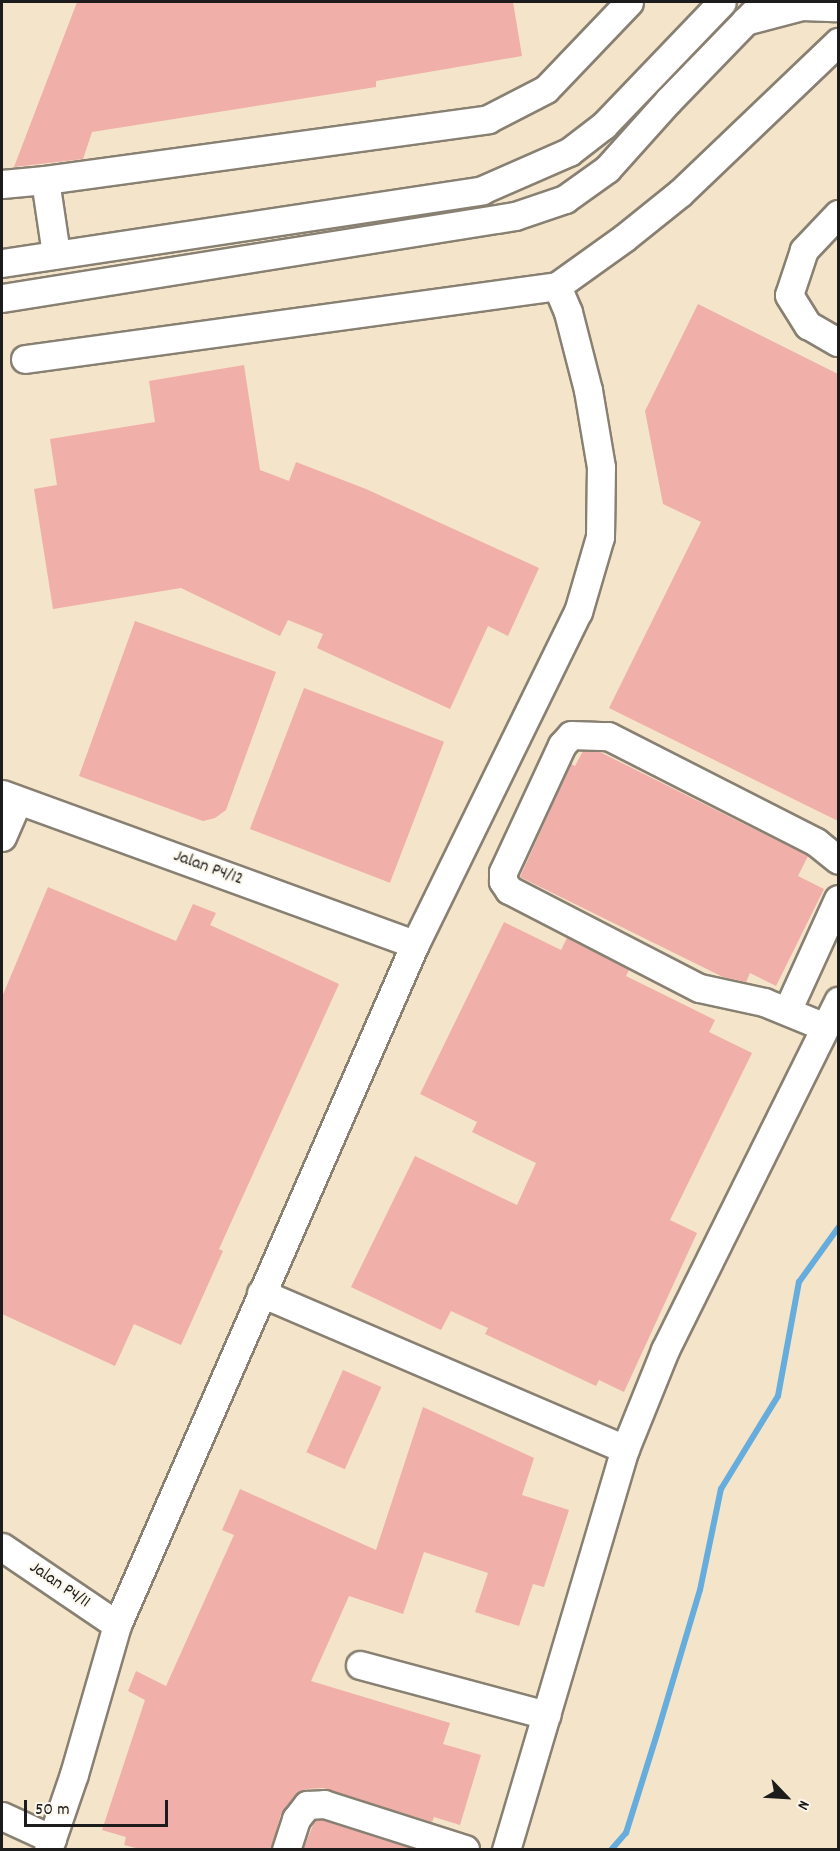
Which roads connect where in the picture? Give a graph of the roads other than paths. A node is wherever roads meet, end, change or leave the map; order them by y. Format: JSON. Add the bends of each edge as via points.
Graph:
{"nodes":[{"id":1,"x":629,"y":2,"type":"edge"},
{"id":2,"x":722,"y":2,"type":"edge"},
{"id":3,"x":764,"y":2,"type":"edge"},
{"id":4,"x":834,"y":6,"type":"edge"},
{"id":5,"x":745,"y":21,"type":"junction"},
{"id":6,"x":838,"y":42,"type":"edge"},
{"id":7,"x":45,"y":180,"type":"junction"},
{"id":8,"x":2,"y":184,"type":"edge"},
{"id":9,"x":838,"y":214,"type":"edge"},
{"id":10,"x":56,"y":254,"type":"junction"},
{"id":11,"x":2,"y":263,"type":"edge"},
{"id":12,"x":557,"y":286,"type":"junction"},
{"id":13,"x":2,"y":298,"type":"edge"},
{"id":14,"x":838,"y":342,"type":"edge"},
{"id":15,"x":25,"y":359,"type":"dead end"},
{"id":16,"x":10,"y":797,"type":"edge"},
{"id":17,"x":2,"y":837,"type":"edge"},
{"id":18,"x":838,"y":860,"type":"edge"},
{"id":19,"x":838,"y":899,"type":"edge"},
{"id":20,"x":415,"y":944,"type":"junction"},
{"id":21,"x":838,"y":1001,"type":"edge"},
{"id":22,"x":787,"y":1011,"type":"junction"},
{"id":23,"x":825,"y":1027,"type":"junction"},
{"id":24,"x":261,"y":1293,"type":"junction"},
{"id":25,"x":625,"y":1449,"type":"junction"},
{"id":26,"x":2,"y":1547,"type":"edge"},
{"id":27,"x":117,"y":1625,"type":"junction"},
{"id":28,"x":360,"y":1665,"type":"dead end"},
{"id":29,"x":546,"y":1715,"type":"junction"},
{"id":30,"x":2,"y":1816,"type":"edge"},
{"id":31,"x":50,"y":1844,"type":"edge"},
{"id":32,"x":465,"y":1849,"type":"edge"},
{"id":33,"x":286,"y":1850,"type":"edge"},
{"id":34,"x":506,"y":1850,"type":"edge"}],
"edges":[{"from":1,"to":7,"type":"street","via":[[546,89],[488,119]]},
{"from":2,"to":10,"type":"street","via":[[604,125],[569,152],[482,190]]},
{"from":3,"to":5,"type":"street"},
{"from":4,"to":5,"type":"street","via":[[802,6]]},
{"from":5,"to":13,"type":"street","via":[[607,169],[565,199],[515,216]]},
{"from":6,"to":12,"type":"street","via":[[680,193]]},
{"from":7,"to":8,"type":"street"},
{"from":7,"to":10,"type":"street"},
{"from":9,"to":14,"type":"street","via":[[804,250],[789,295],[808,324]]},
{"from":10,"to":11,"type":"street"},
{"from":12,"to":15,"type":"street"},
{"from":12,"to":20,"type":"street","via":[[568,312],[588,390],[601,467],[600,537],[578,612]]},
{"from":16,"to":17,"type":"street"},
{"from":16,"to":20,"type":"street","name":"Jalan P4/12"},
{"from":18,"to":22,"type":"street","via":[[816,842],[608,736],[571,735],[562,745],[503,872],[503,881],[510,890],[699,988]]},
{"from":19,"to":22,"type":"street"},
{"from":20,"to":24,"type":"street"},
{"from":21,"to":23,"type":"street"},
{"from":22,"to":23,"type":"street"},
{"from":23,"to":25,"type":"street","via":[[665,1350]]},
{"from":24,"to":25,"type":"street"},
{"from":24,"to":27,"type":"street"},
{"from":25,"to":29,"type":"street"},
{"from":26,"to":27,"type":"street","name":"Jalan P4/11"},
{"from":27,"to":31,"type":"street"},
{"from":28,"to":29,"type":"street"},
{"from":29,"to":34,"type":"street"},
{"from":30,"to":31,"type":"street"},
{"from":32,"to":33,"type":"street","via":[[324,1804],[307,1805],[296,1819]]}]}
